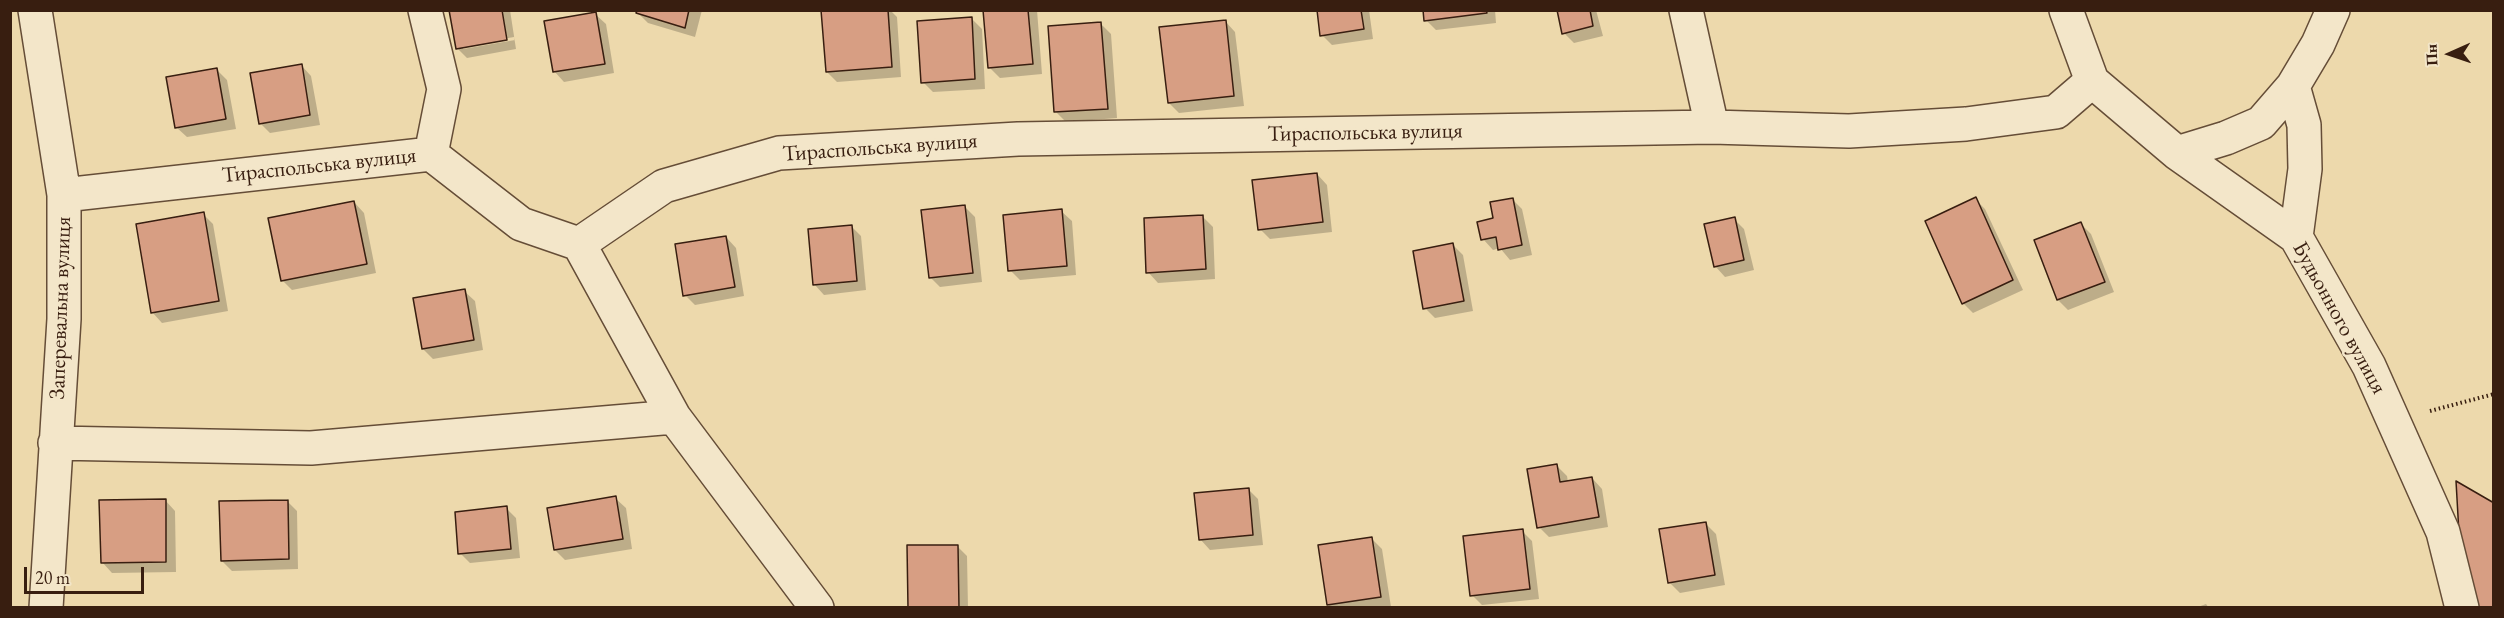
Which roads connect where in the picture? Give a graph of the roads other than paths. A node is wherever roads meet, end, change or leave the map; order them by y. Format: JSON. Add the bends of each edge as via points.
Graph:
{"nodes":[{"id":1,"x":35,"y":10,"type":"edge"},
{"id":2,"x":424,"y":10,"type":"edge"},
{"id":3,"x":1686,"y":10,"type":"edge"},
{"id":4,"x":2066,"y":10,"type":"edge"},
{"id":5,"x":2333,"y":10,"type":"edge"},
{"id":6,"x":2092,"y":81,"type":"junction"},
{"id":7,"x":2293,"y":86,"type":"junction"},
{"id":8,"x":1712,"y":127,"type":"junction"},
{"id":9,"x":2177,"y":153,"type":"junction"},
{"id":10,"x":431,"y":154,"type":"junction"},
{"id":11,"x":64,"y":195,"type":"junction"},
{"id":12,"x":2296,"y":237,"type":"junction"},
{"id":13,"x":579,"y":244,"type":"junction"},
{"id":14,"x":674,"y":417,"type":"junction"},
{"id":15,"x":55,"y":443,"type":"junction"},
{"id":16,"x":46,"y":608,"type":"edge"},
{"id":17,"x":817,"y":608,"type":"edge"},
{"id":18,"x":2462,"y":608,"type":"edge"}],
"edges":[{"from":1,"to":11,"type":"street","name":"Заперевальна вулиця"},
{"from":2,"to":10,"type":"street","via":[[444,89]]},
{"from":3,"to":8,"type":"street"},
{"from":4,"to":6,"type":"street","name":"Будьонного вулиця"},
{"from":5,"to":7,"type":"street"},
{"from":6,"to":8,"type":"street","name":"Тираспольська вулиця","via":[[2056,112],[1966,124],[1849,131]]},
{"from":6,"to":9,"type":"street","name":"Будьонного вулиця"},
{"from":7,"to":9,"type":"street","via":[[2261,123]]},
{"from":7,"to":12,"type":"street","via":[[2304,125],[2305,169]]},
{"from":8,"to":13,"type":"street","name":"Тираспольська вулиця","via":[[1018,139],[779,153],[664,186]]},
{"from":9,"to":12,"type":"street","name":"Будьонного вулиця"},
{"from":10,"to":11,"type":"street","name":"Тираспольська вулиця"},
{"from":10,"to":13,"type":"street","name":"Тираспольська вулиця","via":[[520,224]]},
{"from":11,"to":15,"type":"street","name":"Заперевальна вулиця","via":[[64,319]]},
{"from":12,"to":18,"type":"street","name":"Будьонного вулиця","via":[[2368,366],[2443,531]]},
{"from":13,"to":14,"type":"street"},
{"from":14,"to":15,"type":"street","via":[[311,448]]},
{"from":14,"to":17,"type":"street"},
{"from":15,"to":16,"type":"street","name":"Заперевальна вулиця"}]}
